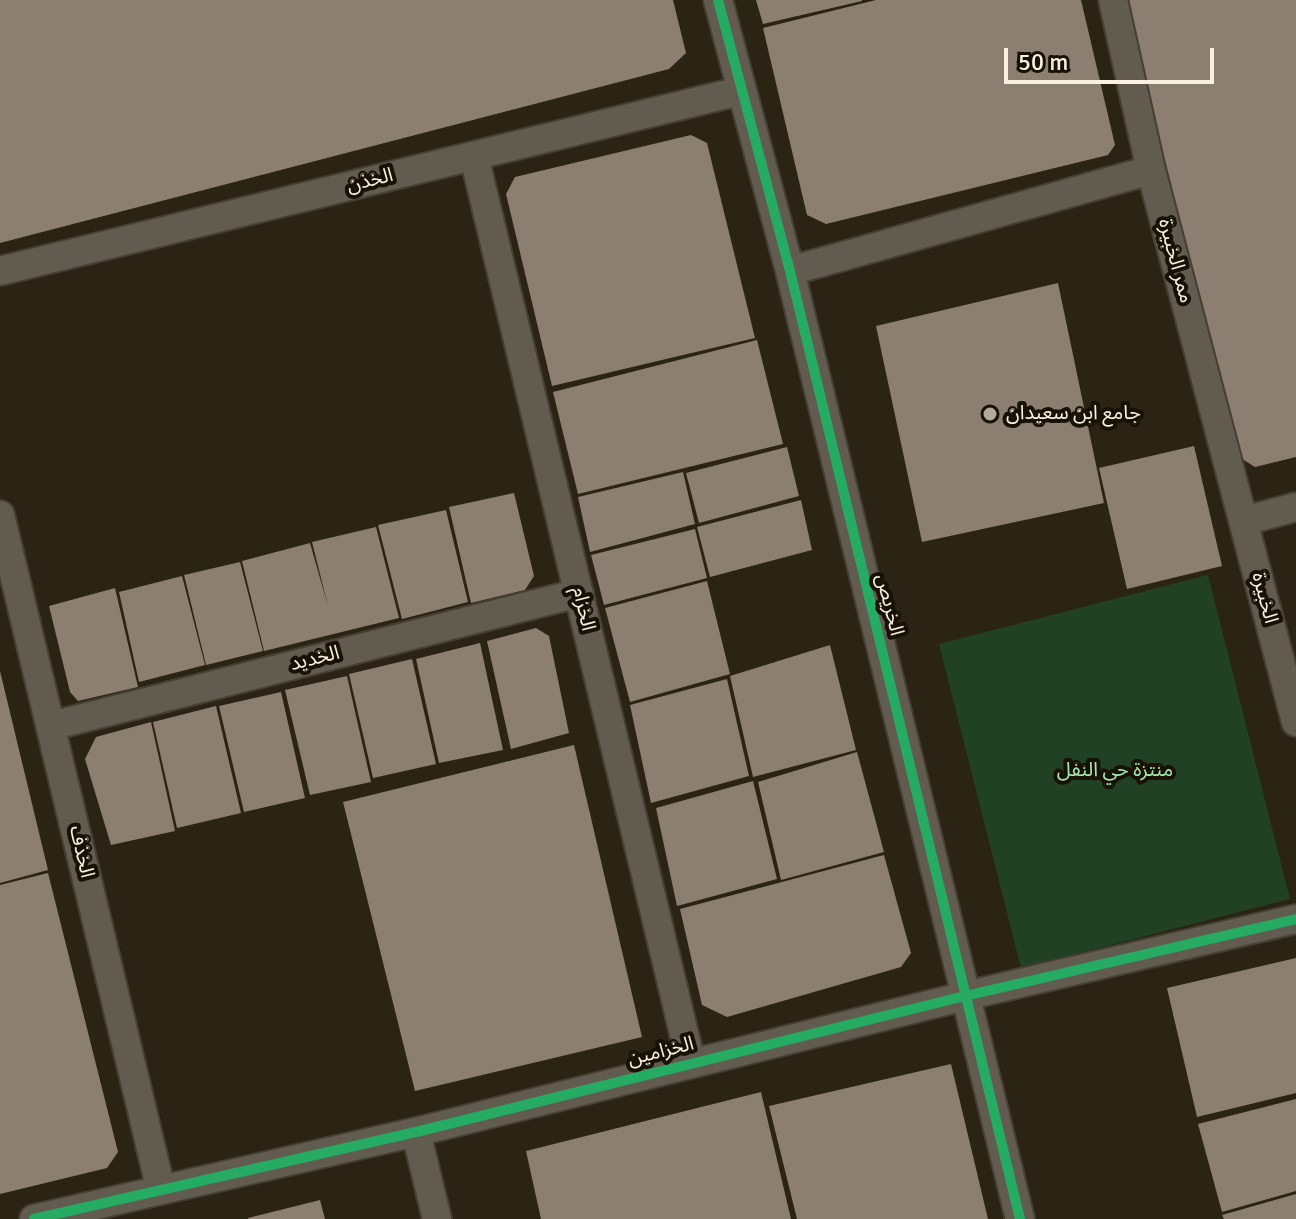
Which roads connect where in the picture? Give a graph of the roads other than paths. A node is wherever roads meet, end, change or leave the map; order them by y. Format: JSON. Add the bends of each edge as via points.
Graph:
{"nodes":[{"id":1,"x":718,"y":0,"type":"edge"},
{"id":2,"x":1113,"y":0,"type":"edge"},
{"id":3,"x":740,"y":91,"type":"junction"},
{"id":4,"x":474,"y":156,"type":"junction"},
{"id":5,"x":1151,"y":170,"type":"junction"},
{"id":6,"x":0,"y":271,"type":"edge"},
{"id":7,"x":790,"y":271,"type":"junction"},
{"id":8,"x":1296,"y":507,"type":"edge"},
{"id":9,"x":0,"y":515,"type":"edge"},
{"id":10,"x":1244,"y":521,"type":"junction"},
{"id":11,"x":579,"y":593,"type":"junction"},
{"id":12,"x":1296,"y":722,"type":"edge"},
{"id":13,"x":51,"y":726,"type":"junction"},
{"id":14,"x":1296,"y":919,"type":"edge"},
{"id":15,"x":965,"y":996,"type":"junction"},
{"id":16,"x":691,"y":1063,"type":"junction"},
{"id":17,"x":416,"y":1132,"type":"junction"},
{"id":18,"x":161,"y":1190,"type":"junction"},
{"id":19,"x":34,"y":1219,"type":"edge"},
{"id":20,"x":437,"y":1219,"type":"edge"},
{"id":21,"x":1020,"y":1219,"type":"edge"}],
"edges":[{"from":1,"to":3,"type":"street","name":"الخريص"},
{"from":2,"to":5,"type":"street","name":"ممر الخبيرة"},
{"from":3,"to":4,"type":"street","name":"الخذن"},
{"from":3,"to":7,"type":"street","name":"الخريص"},
{"from":4,"to":6,"type":"street","name":"الخذن"},
{"from":4,"to":11,"type":"street","name":"الخزام"},
{"from":5,"to":7,"type":"street"},
{"from":5,"to":10,"type":"street","name":"ممر الخبيرة"},
{"from":7,"to":15,"type":"street","name":"الخريص"},
{"from":8,"to":10,"type":"street"},
{"from":9,"to":13,"type":"street","name":"الخذف"},
{"from":10,"to":12,"type":"street","name":"الخبيرة"},
{"from":11,"to":13,"type":"street","name":"الخديد"},
{"from":11,"to":16,"type":"street","name":"الخزام"},
{"from":13,"to":18,"type":"street","name":"الخذف"},
{"from":14,"to":15,"type":"street","name":"الخزامين"},
{"from":15,"to":16,"type":"street","name":"الخزامين"},
{"from":15,"to":21,"type":"street","name":"الخريص"},
{"from":16,"to":17,"type":"street","name":"الخزامين"},
{"from":17,"to":18,"type":"street","name":"الخزامين"},
{"from":17,"to":20,"type":"street"},
{"from":18,"to":19,"type":"street","name":"الخزامين"}]}
